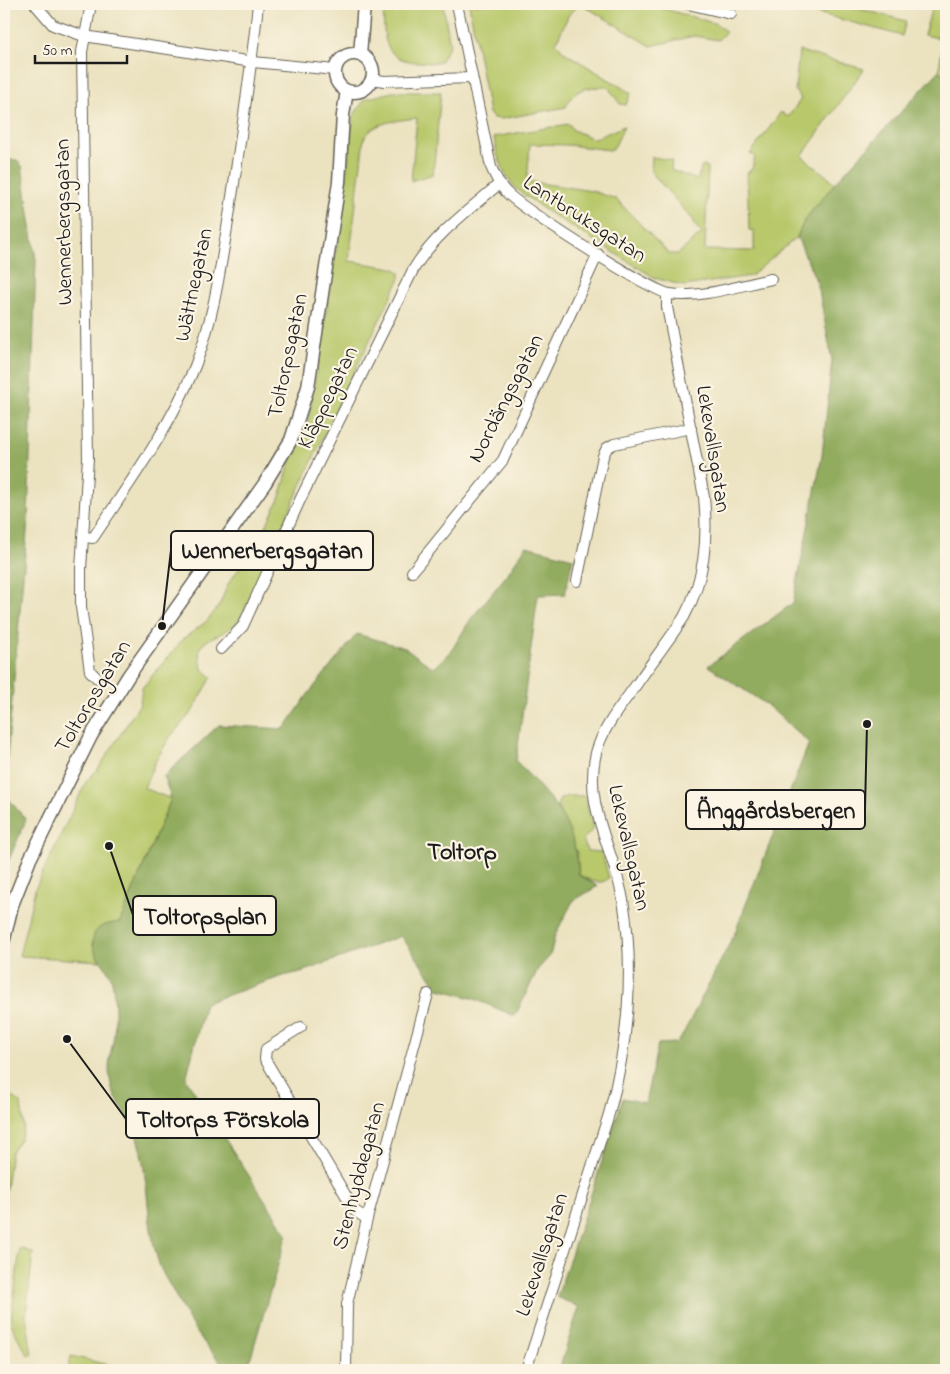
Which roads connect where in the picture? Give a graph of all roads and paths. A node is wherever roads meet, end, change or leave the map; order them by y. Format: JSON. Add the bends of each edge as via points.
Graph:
{"nodes":[{"id":1,"x":35,"y":4,"type":"edge"},
{"id":2,"x":90,"y":4,"type":"edge"},
{"id":3,"x":258,"y":4,"type":"edge"},
{"id":4,"x":364,"y":4,"type":"edge"},
{"id":5,"x":457,"y":4,"type":"edge"},
{"id":6,"x":688,"y":4,"type":"edge"},
{"id":7,"x":731,"y":14,"type":"dead end"},
{"id":8,"x":84,"y":36,"type":"junction"},
{"id":9,"x":360,"y":55,"type":"junction"},
{"id":10,"x":253,"y":62,"type":"junction"},
{"id":11,"x":335,"y":70,"type":"junction"},
{"id":12,"x":372,"y":78,"type":"junction"},
{"id":13,"x":471,"y":78,"type":"junction"},
{"id":14,"x":347,"y":91,"type":"junction"},
{"id":15,"x":500,"y":184,"type":"junction"},
{"id":16,"x":598,"y":254,"type":"junction"},
{"id":17,"x":771,"y":279,"type":"dead end"},
{"id":18,"x":667,"y":294,"type":"junction"},
{"id":19,"x":691,"y":428,"type":"junction"},
{"id":20,"x":84,"y":538,"type":"junction"},
{"id":21,"x":412,"y":572,"type":"dead end"},
{"id":22,"x":577,"y":581,"type":"dead end"},
{"id":23,"x":221,"y":649,"type":"dead end"},
{"id":24,"x":97,"y":678,"type":"dead end"},
{"id":25,"x":4,"y":939,"type":"edge"},
{"id":26,"x":428,"y":994,"type":"dead end"},
{"id":27,"x":301,"y":1027,"type":"dead end"},
{"id":28,"x":367,"y":1219,"type":"junction"},
{"id":29,"x":346,"y":1370,"type":"edge"},
{"id":30,"x":526,"y":1370,"type":"edge"}],
"edges":[{"from":1,"to":8,"type":"street","via":[[53,25]]},
{"from":2,"to":8,"type":"street","name":"Wennerbergsgatan"},
{"from":3,"to":10,"type":"street","name":"Wättnegatan"},
{"from":4,"to":9,"type":"street"},
{"from":5,"to":13,"type":"street","name":"Lantbruksgatan"},
{"from":6,"to":7,"type":"street"},
{"from":8,"to":10,"type":"street"},
{"from":8,"to":20,"type":"street","name":"Wennerbergsgatan","via":[[83,221],[88,458]]},
{"from":9,"to":11,"type":"street","via":[[342,58]]},
{"from":9,"to":12,"type":"street","via":[[371,64]]},
{"from":10,"to":11,"type":"street"},
{"from":10,"to":20,"type":"street","name":"Wättnegatan","via":[[220,274],[196,364],[158,440],[93,538]]},
{"from":11,"to":14,"type":"street","via":[[337,82]]},
{"from":12,"to":13,"type":"street","via":[[393,81]]},
{"from":12,"to":14,"type":"street","via":[[362,90]]},
{"from":13,"to":15,"type":"street","name":"Lantbruksgatan","via":[[491,167]]},
{"from":14,"to":25,"type":"street","name":"Toltorpsgatan","via":[[339,182],[308,387],[291,440],[129,675],[91,736],[30,859],[12,905]]},
{"from":15,"to":16,"type":"street","name":"Lantbruksgatan","via":[[515,200]]},
{"from":15,"to":23,"type":"street","name":"Kläppegatan","via":[[423,253],[300,500],[243,626]]},
{"from":16,"to":18,"type":"street","name":"Lantbruksgatan"},
{"from":16,"to":21,"type":"street","name":"Nordängsgatan","via":[[503,460]]},
{"from":17,"to":18,"type":"street","via":[[692,294]]},
{"from":18,"to":19,"type":"street","name":"Lekevallsgatan"},
{"from":19,"to":22,"type":"street","via":[[607,448]]},
{"from":19,"to":30,"type":"street","name":"Lekevallsgatan","via":[[706,518],[700,581],[684,617],[611,720],[602,737],[593,770],[593,804],[616,872],[626,922],[629,970],[622,1058],[609,1114]]},
{"from":20,"to":24,"type":"street","name":"Wennerbergsgatan","via":[[81,606],[90,670]]},
{"from":26,"to":28,"type":"street","name":"Stenhyddegatan"},
{"from":27,"to":28,"type":"street","via":[[266,1048],[265,1059],[355,1211]]},
{"from":28,"to":29,"type":"street","name":"Stenhyddegatan","via":[[347,1304]]}]}
